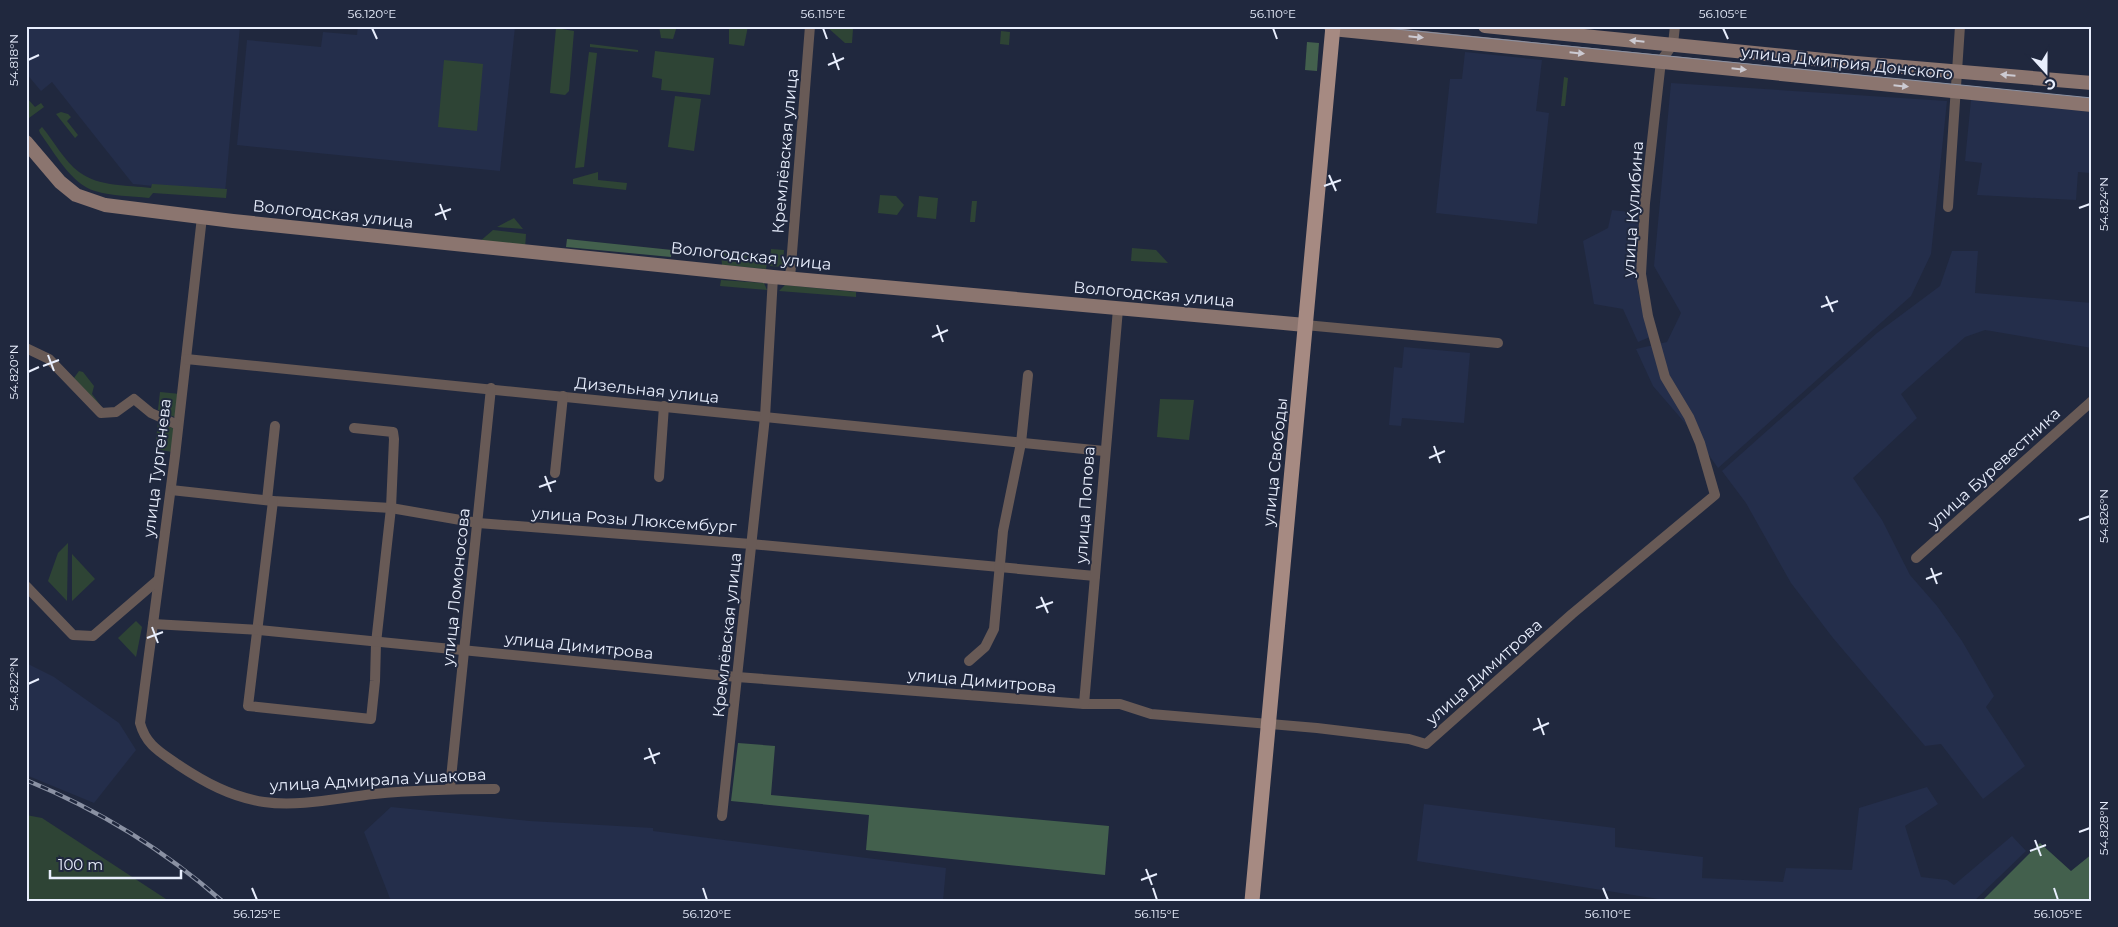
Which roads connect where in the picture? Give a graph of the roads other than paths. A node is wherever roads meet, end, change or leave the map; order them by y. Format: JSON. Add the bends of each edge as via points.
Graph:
{"nodes":[{"id":1,"x":810,"y":26,"type":"edge"},
{"id":2,"x":1485,"y":26,"type":"edge"},
{"id":3,"x":1675,"y":26,"type":"edge"},
{"id":4,"x":1960,"y":26,"type":"edge"},
{"id":5,"x":1332,"y":27,"type":"edge"},
{"id":6,"x":1673,"y":44,"type":"junction"},
{"id":7,"x":1661,"y":62,"type":"junction"},
{"id":8,"x":1956,"y":71,"type":"junction"},
{"id":9,"x":2092,"y":83,"type":"edge"},
{"id":10,"x":1957,"y":91,"type":"junction"},
{"id":11,"x":2092,"y":105,"type":"edge"},
{"id":12,"x":26,"y":142,"type":"edge"},
{"id":13,"x":1948,"y":207,"type":"dead end"},
{"id":14,"x":202,"y":217,"type":"junction"},
{"id":15,"x":772,"y":277,"type":"junction"},
{"id":16,"x":790,"y":278,"type":"junction"},
{"id":17,"x":1118,"y":309,"type":"junction"},
{"id":18,"x":1305,"y":325,"type":"junction"},
{"id":19,"x":1498,"y":343,"type":"dead end"},
{"id":20,"x":26,"y":348,"type":"edge"},
{"id":21,"x":186,"y":358,"type":"junction"},
{"id":22,"x":1028,"y":375,"type":"dead end"},
{"id":23,"x":491,"y":388,"type":"junction"},
{"id":24,"x":563,"y":396,"type":"junction"},
{"id":25,"x":2092,"y":401,"type":"edge"},
{"id":26,"x":664,"y":406,"type":"junction"},
{"id":27,"x":765,"y":417,"type":"junction"},
{"id":28,"x":178,"y":425,"type":"junction"},
{"id":29,"x":275,"y":426,"type":"dead end"},
{"id":30,"x":354,"y":428,"type":"dead end"},
{"id":31,"x":1021,"y":443,"type":"junction"},
{"id":32,"x":1104,"y":451,"type":"junction"},
{"id":33,"x":555,"y":473,"type":"dead end"},
{"id":34,"x":659,"y":477,"type":"dead end"},
{"id":35,"x":171,"y":490,"type":"junction"},
{"id":36,"x":1715,"y":494,"type":"joint"},
{"id":37,"x":270,"y":500,"type":"junction"},
{"id":38,"x":391,"y":508,"type":"junction"},
{"id":39,"x":478,"y":523,"type":"junction"},
{"id":40,"x":751,"y":544,"type":"junction"},
{"id":41,"x":1916,"y":558,"type":"dead end"},
{"id":42,"x":1000,"y":567,"type":"junction"},
{"id":43,"x":1095,"y":576,"type":"junction"},
{"id":44,"x":158,"y":580,"type":"junction"},
{"id":45,"x":26,"y":586,"type":"edge"},
{"id":46,"x":153,"y":624,"type":"junction"},
{"id":47,"x":259,"y":630,"type":"junction"},
{"id":48,"x":376,"y":643,"type":"junction"},
{"id":49,"x":465,"y":650,"type":"junction"},
{"id":50,"x":969,"y":661,"type":"dead end"},
{"id":51,"x":737,"y":677,"type":"junction"},
{"id":52,"x":1084,"y":704,"type":"junction"},
{"id":53,"x":140,"y":723,"type":"joint"},
{"id":54,"x":1267,"y":723,"type":"junction"},
{"id":55,"x":450,"y":788,"type":"junction"},
{"id":56,"x":496,"y":789,"type":"dead end"},
{"id":57,"x":722,"y":816,"type":"dead end"},
{"id":58,"x":1252,"y":901,"type":"edge"}],
"edges":[{"from":1,"to":16,"type":"street","name":"Кремлёвская улица"},
{"from":6,"to":2,"type":"street","name":"улица Дмитрия Донского","one_way":true},
{"from":3,"to":6,"type":"street"},
{"from":4,"to":8,"type":"street"},
{"from":5,"to":7,"type":"street","name":"улица Дмитрия Донского","one_way":true},
{"from":5,"to":18,"type":"main road","name":"улица Свободы"},
{"from":6,"to":7,"type":"street"},
{"from":6,"to":8,"type":"street","name":"улица Дмитрия Донского"},
{"from":7,"to":10,"type":"street","name":"улица Дмитрия Донского","one_way":true},
{"from":7,"to":36,"type":"street","name":"улица Кулибина","via":[[1645,203],[1641,274],[1648,316],[1665,377],[1689,417]]},
{"from":9,"to":8,"type":"street","name":"улица Дмитрия Донского","one_way":true},
{"from":8,"to":10,"type":"street"},
{"from":10,"to":11,"type":"street","name":"улица Дмитрия Донского"},
{"from":10,"to":13,"type":"street"},
{"from":12,"to":14,"type":"street","name":"Вологодская улица","via":[[60,182],[76,195],[105,205]]},
{"from":14,"to":15,"type":"street","name":"Вологодская улица"},
{"from":14,"to":21,"type":"street","name":"улица Тургенева"},
{"from":15,"to":16,"type":"street","name":"Вологодская улица"},
{"from":15,"to":27,"type":"street","name":"Кремлёвская улица"},
{"from":16,"to":17,"type":"street","name":"Вологодская улица"},
{"from":17,"to":18,"type":"street","name":"Вологодская улица"},
{"from":17,"to":32,"type":"street","name":"улица Попова"},
{"from":18,"to":19,"type":"street","name":"Вологодская улица"},
{"from":18,"to":54,"type":"main road","name":"улица Свободы"},
{"from":20,"to":28,"type":"street","via":[[49,359],[101,413],[116,412],[134,399],[151,413]]},
{"from":21,"to":23,"type":"street","name":"Дизельная улица"},
{"from":21,"to":28,"type":"street","name":"улица Тургенева"},
{"from":22,"to":31,"type":"street"},
{"from":23,"to":24,"type":"street","name":"Дизельная улица"},
{"from":23,"to":39,"type":"street","name":"улица Ломоносова"},
{"from":24,"to":26,"type":"street","name":"Дизельная улица"},
{"from":24,"to":33,"type":"street"},
{"from":25,"to":41,"type":"street","name":"улица Буревестника"},
{"from":26,"to":27,"type":"street","name":"Дизельная улица"},
{"from":26,"to":34,"type":"street"},
{"from":27,"to":31,"type":"street","name":"Дизельная улица"},
{"from":27,"to":40,"type":"street","name":"Кремлёвская улица"},
{"from":28,"to":35,"type":"street","name":"улица Тургенева"},
{"from":29,"to":37,"type":"street"},
{"from":30,"to":38,"type":"street","via":[[393,432]]},
{"from":31,"to":32,"type":"street","name":"Дизельная улица"},
{"from":31,"to":42,"type":"street","via":[[1003,531]]},
{"from":32,"to":43,"type":"street","name":"улица Попова"},
{"from":35,"to":37,"type":"street","name":"улица Розы Люксембург"},
{"from":35,"to":44,"type":"street","name":"улица Тургенева"},
{"from":36,"to":54,"type":"street","name":"улица Димитрова","via":[[1572,614],[1426,744],[1409,739]]},
{"from":37,"to":38,"type":"street","name":"улица Розы Люксембург"},
{"from":37,"to":47,"type":"street"},
{"from":38,"to":39,"type":"street","name":"улица Розы Люксембург"},
{"from":38,"to":48,"type":"street"},
{"from":39,"to":40,"type":"street","name":"улица Розы Люксембург"},
{"from":39,"to":49,"type":"street","name":"улица Ломоносова"},
{"from":40,"to":42,"type":"street","name":"улица Розы Люксембург"},
{"from":40,"to":51,"type":"street","name":"Кремлёвская улица"},
{"from":42,"to":43,"type":"street","name":"улица Розы Люксембург"},
{"from":42,"to":50,"type":"street","via":[[994,628],[985,647]]},
{"from":43,"to":52,"type":"street","name":"улица Попова"},
{"from":44,"to":45,"type":"street","via":[[93,636],[73,635]]},
{"from":44,"to":46,"type":"street","name":"улица Тургенева"},
{"from":46,"to":47,"type":"street","name":"улица Димитрова"},
{"from":46,"to":53,"type":"street","name":"улица Тургенева"},
{"from":47,"to":48,"type":"street","name":"улица Димитрова"},
{"from":47,"to":48,"type":"street","via":[[248,706],[371,719]]},
{"from":48,"to":49,"type":"street","name":"улица Димитрова"},
{"from":49,"to":51,"type":"street","name":"улица Димитрова"},
{"from":49,"to":55,"type":"street","name":"улица Ломоносова"},
{"from":51,"to":52,"type":"street","name":"улица Димитрова"},
{"from":51,"to":57,"type":"street","name":"Кремлёвская улица"},
{"from":52,"to":54,"type":"street","name":"улица Димитрова","via":[[1120,704],[1151,714]]},
{"from":53,"to":55,"type":"street","name":"улица Адмирала Ушакова","via":[[146,741],[208,784],[234,795],[264,802],[303,802]]},
{"from":54,"to":58,"type":"main road","name":"улица Свободы"},
{"from":55,"to":56,"type":"street","name":"улица Адмирала Ушакова"}]}
